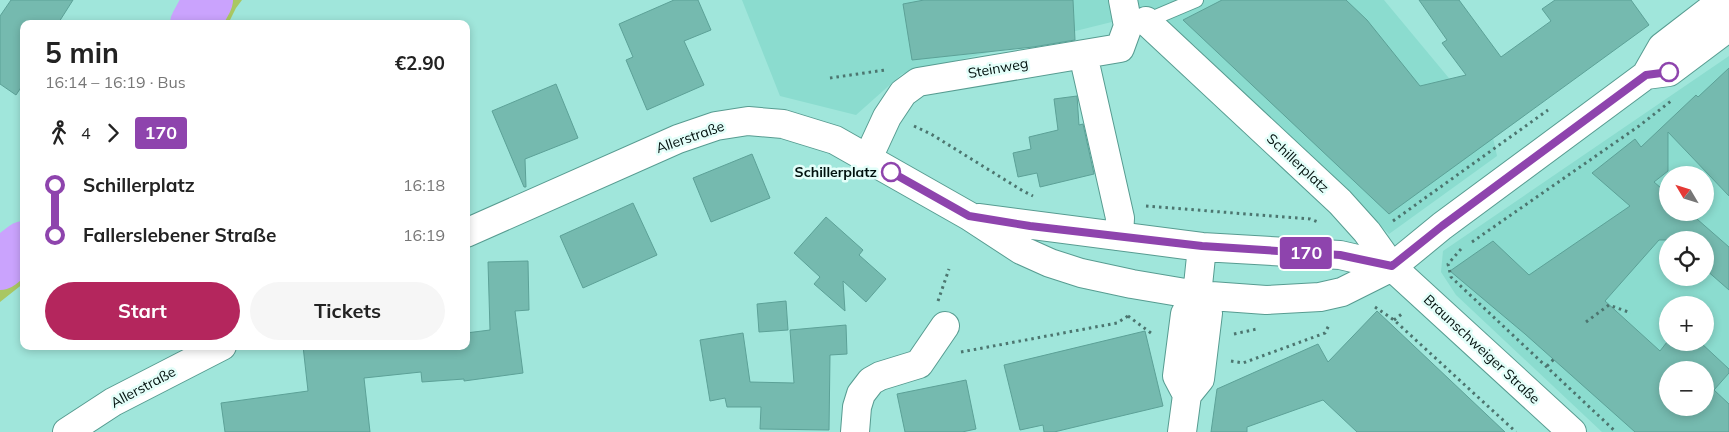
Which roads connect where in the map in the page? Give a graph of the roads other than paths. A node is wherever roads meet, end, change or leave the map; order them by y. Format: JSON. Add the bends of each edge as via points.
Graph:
{"nodes":[{"id":1,"x":1196,"y":0,"type":"edge"},
{"id":2,"x":1729,"y":2,"type":"edge"},
{"id":3,"x":1133,"y":16,"type":"edge"},
{"id":4,"x":1729,"y":27,"type":"edge"},
{"id":5,"x":1085,"y":63,"type":"dead end"},
{"id":6,"x":1646,"y":75,"type":"junction"},
{"id":7,"x":868,"y":158,"type":"junction"},
{"id":8,"x":1340,"y":202,"type":"junction"},
{"id":9,"x":969,"y":216,"type":"junction"},
{"id":10,"x":1120,"y":227,"type":"junction"},
{"id":11,"x":470,"y":231,"type":"edge"},
{"id":12,"x":1340,"y":232,"type":"road end"},
{"id":13,"x":1202,"y":246,"type":"junction"},
{"id":14,"x":1392,"y":266,"type":"junction"},
{"id":15,"x":1197,"y":295,"type":"junction"},
{"id":16,"x":945,"y":326,"type":"road end"},
{"id":17,"x":214,"y":350,"type":"edge"},
{"id":18,"x":67,"y":432,"type":"edge"},
{"id":19,"x":855,"y":432,"type":"edge"},
{"id":20,"x":1182,"y":432,"type":"edge"},
{"id":21,"x":1572,"y":432,"type":"edge"}],
"edges":[{"from":1,"to":3,"type":"lane"},
{"from":2,"to":6,"type":"street","via":[[1714,7],[1662,47]]},
{"from":3,"to":7,"type":"street","name":"Steinweg","via":[[1120,48],[918,82],[903,93],[887,117]]},
{"from":3,"to":8,"type":"street","name":"Schillerplatz"},
{"from":4,"to":6,"type":"street","via":[[1669,72]]},
{"from":5,"to":10,"type":"street"},
{"from":6,"to":14,"type":"street"},
{"from":7,"to":9,"type":"street","name":"Allerstraße"},
{"from":7,"to":11,"type":"street","name":"Allerstraße","via":[[835,140],[783,124],[748,122],[716,126],[678,139]]},
{"from":8,"to":12,"type":"street","name":"Schillerplatz"},
{"from":8,"to":14,"type":"street","name":"Schillerplatz"},
{"from":9,"to":10,"type":"street"},
{"from":9,"to":15,"type":"street","via":[[1021,250],[1050,263],[1081,273]]},
{"from":10,"to":13,"type":"street"},
{"from":13,"to":14,"type":"street","via":[[1340,255]]},
{"from":13,"to":15,"type":"street"},
{"from":14,"to":15,"type":"street","via":[[1342,292],[1320,297],[1266,300]]},
{"from":14,"to":21,"type":"street","name":"Braunschweiger Straße"},
{"from":15,"to":20,"type":"street","via":[[1208,313],[1200,380],[1187,395]]},
{"from":16,"to":19,"type":"street","via":[[919,364],[871,381],[859,400]]},
{"from":17,"to":18,"type":"street","name":"Allerstraße","via":[[113,402]]}]}
